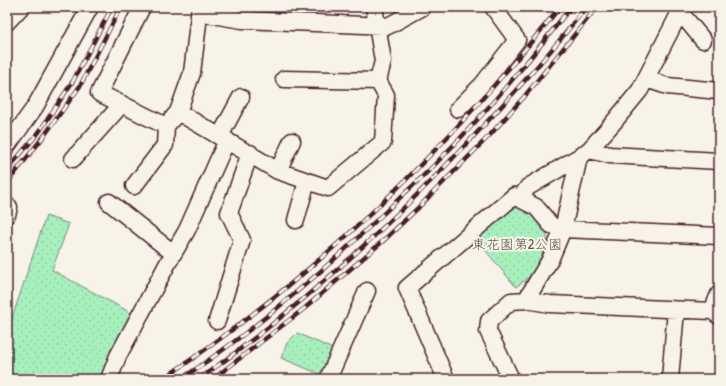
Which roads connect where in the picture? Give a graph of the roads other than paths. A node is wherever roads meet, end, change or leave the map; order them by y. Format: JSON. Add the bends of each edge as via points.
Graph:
{"nodes":[{"id":1,"x":21,"y":7,"type":"edge"},
{"id":2,"x":90,"y":7,"type":"edge"},
{"id":3,"x":142,"y":7,"type":"edge"},
{"id":4,"x":374,"y":7,"type":"edge"},
{"id":5,"x":423,"y":7,"type":"edge"},
{"id":6,"x":493,"y":7,"type":"edge"},
{"id":7,"x":200,"y":10,"type":"edge"},
{"id":8,"x":680,"y":10,"type":"edge"},
{"id":9,"x":242,"y":13,"type":"edge"},
{"id":10,"x":7,"y":22,"type":"edge"},
{"id":11,"x":376,"y":25,"type":"junction"},
{"id":12,"x":703,"y":40,"type":"dead end"},
{"id":13,"x":284,"y":79,"type":"dead end"},
{"id":14,"x":646,"y":79,"type":"junction"},
{"id":15,"x":378,"y":81,"type":"junction"},
{"id":16,"x":719,"y":91,"type":"edge"},
{"id":17,"x":242,"y":97,"type":"dead end"},
{"id":18,"x":122,"y":104,"type":"junction"},
{"id":19,"x":458,"y":109,"type":"dead end"},
{"id":20,"x":178,"y":112,"type":"junction"},
{"id":21,"x":166,"y":126,"type":"junction"},
{"id":22,"x":224,"y":138,"type":"junction"},
{"id":23,"x":292,"y":141,"type":"dead end"},
{"id":24,"x":7,"y":146,"type":"edge"},
{"id":25,"x":250,"y":154,"type":"junction"},
{"id":26,"x":584,"y":154,"type":"junction"},
{"id":27,"x":73,"y":159,"type":"dead end"},
{"id":28,"x":719,"y":161,"type":"edge"},
{"id":29,"x":278,"y":171,"type":"junction"},
{"id":30,"x":307,"y":181,"type":"junction"},
{"id":31,"x":134,"y":186,"type":"dead end"},
{"id":32,"x":520,"y":199,"type":"junction"},
{"id":33,"x":109,"y":202,"type":"dead end"},
{"id":34,"x":296,"y":220,"type":"dead end"},
{"id":35,"x":563,"y":229,"type":"junction"},
{"id":36,"x":719,"y":236,"type":"edge"},
{"id":37,"x":173,"y":253,"type":"junction"},
{"id":38,"x":367,"y":291,"type":"dead end"},
{"id":39,"x":719,"y":294,"type":"edge"},
{"id":40,"x":526,"y":300,"type":"junction"},
{"id":41,"x":676,"y":310,"type":"junction"},
{"id":42,"x":716,"y":313,"type":"edge"},
{"id":43,"x":217,"y":321,"type":"dead end"},
{"id":44,"x":109,"y":379,"type":"edge"},
{"id":45,"x":328,"y":379,"type":"edge"},
{"id":46,"x":446,"y":379,"type":"edge"},
{"id":47,"x":511,"y":379,"type":"edge"},
{"id":48,"x":670,"y":379,"type":"edge"}],
"edges":[{"from":1,"to":10,"type":"street"},
{"from":2,"to":24,"type":"street","via":[[35,107]]},
{"from":3,"to":18,"type":"street","via":[[99,93]]},
{"from":4,"to":11,"type":"street"},
{"from":5,"to":11,"type":"street","via":[[388,26]]},
{"from":6,"to":19,"type":"street","via":[[517,40],[482,85]]},
{"from":7,"to":9,"type":"street"},
{"from":7,"to":20,"type":"street","via":[[192,73]]},
{"from":8,"to":12,"type":"street"},
{"from":8,"to":14,"type":"street"},
{"from":9,"to":11,"type":"street"},
{"from":11,"to":15,"type":"street","via":[[383,61]]},
{"from":13,"to":15,"type":"street"},
{"from":14,"to":16,"type":"street","via":[[667,86]]},
{"from":14,"to":26,"type":"street","via":[[618,118]]},
{"from":15,"to":30,"type":"street","via":[[386,95],[383,142],[328,188]]},
{"from":17,"to":22,"type":"street"},
{"from":18,"to":21,"type":"street"},
{"from":18,"to":27,"type":"street"},
{"from":20,"to":21,"type":"street"},
{"from":20,"to":22,"type":"street"},
{"from":21,"to":31,"type":"street","via":[[165,145]]},
{"from":22,"to":25,"type":"street"},
{"from":22,"to":37,"type":"street","via":[[187,230]]},
{"from":23,"to":29,"type":"street"},
{"from":25,"to":29,"type":"street"},
{"from":25,"to":43,"type":"street","via":[[229,213],[242,240]]},
{"from":26,"to":28,"type":"street"},
{"from":26,"to":32,"type":"street","via":[[528,187]]},
{"from":26,"to":35,"type":"street"},
{"from":29,"to":30,"type":"street"},
{"from":30,"to":34,"type":"street"},
{"from":32,"to":35,"type":"street","via":[[536,207],[552,225]]},
{"from":32,"to":46,"type":"street","via":[[514,196],[407,288]]},
{"from":33,"to":37,"type":"street"},
{"from":35,"to":36,"type":"street"},
{"from":35,"to":40,"type":"street","via":[[550,260]]},
{"from":37,"to":44,"type":"street","via":[[118,356]]},
{"from":38,"to":45,"type":"street"},
{"from":39,"to":42,"type":"street"},
{"from":40,"to":41,"type":"street","via":[[550,304]]},
{"from":40,"to":47,"type":"street","via":[[511,301],[489,321],[488,331]]},
{"from":41,"to":42,"type":"street"},
{"from":41,"to":48,"type":"street"}]}
